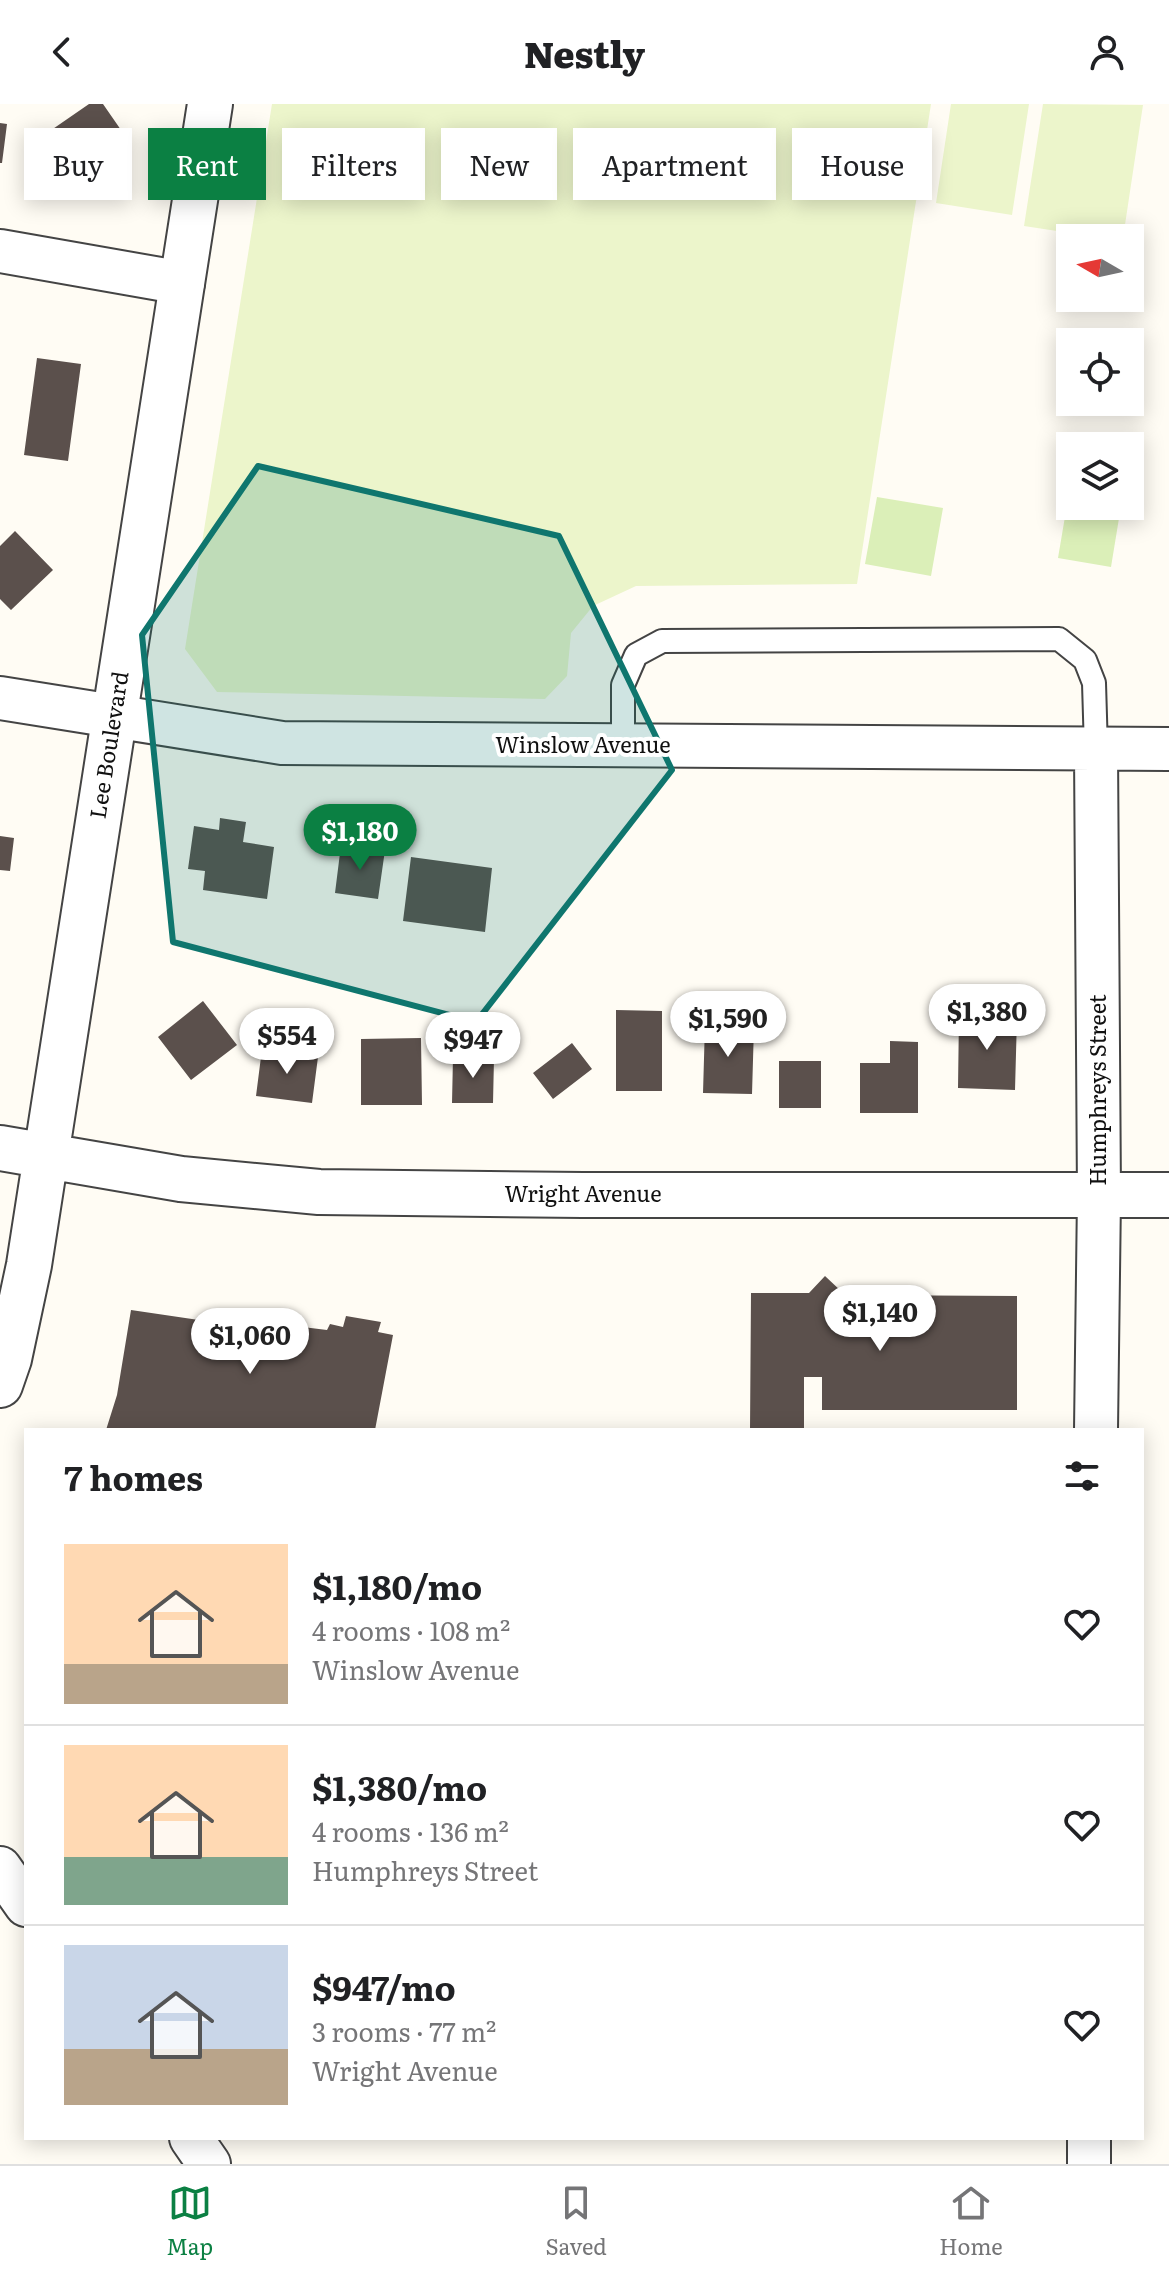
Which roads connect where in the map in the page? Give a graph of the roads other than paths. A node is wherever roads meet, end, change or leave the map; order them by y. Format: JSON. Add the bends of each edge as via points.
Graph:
{"nodes":[{"id":1,"x":210,"y":104,"type":"edge"},
{"id":2,"x":0,"y":251,"type":"edge"},
{"id":3,"x":183,"y":283,"type":"junction"},
{"id":4,"x":0,"y":698,"type":"edge"},
{"id":5,"x":114,"y":717,"type":"junction"},
{"id":6,"x":623,"y":746,"type":"junction"},
{"id":7,"x":1169,"y":749,"type":"edge"},
{"id":8,"x":1096,"y":750,"type":"junction"},
{"id":9,"x":0,"y":1148,"type":"edge"},
{"id":10,"x":46,"y":1157,"type":"junction"},
{"id":11,"x":1169,"y":1195,"type":"edge"},
{"id":12,"x":1099,"y":1196,"type":"junction"},
{"id":13,"x":0,"y":1385,"type":"edge"},
{"id":14,"x":1096,"y":1428,"type":"edge"},
{"id":15,"x":0,"y":1868,"type":"edge"},
{"id":16,"x":24,"y":1902,"type":"edge"},
{"id":17,"x":1089,"y":2140,"type":"edge"},
{"id":18,"x":1089,"y":2164,"type":"edge"}],
"edges":[{"from":1,"to":3,"type":"street","name":"Lee Boulevard"},
{"from":2,"to":3,"type":"street"},
{"from":3,"to":5,"type":"street","name":"Lee Boulevard"},
{"from":4,"to":5,"type":"street","name":"Winslow Avenue"},
{"from":5,"to":6,"type":"street","name":"Winslow Avenue","via":[[282,743]]},
{"from":5,"to":10,"type":"street","name":"Lee Boulevard"},
{"from":6,"to":8,"type":"street","name":"Winslow Avenue"},
{"from":6,"to":8,"type":"lane","via":[[623,685],[636,655],[662,641],[1059,639],[1085,660],[1094,683]]},
{"from":7,"to":8,"type":"street","name":"Winslow Avenue"},
{"from":8,"to":12,"type":"street","name":"Humphreys Street"},
{"from":9,"to":10,"type":"street","name":"Wright Avenue"},
{"from":10,"to":12,"type":"street","name":"Wright Avenue","via":[[181,1179],[319,1192]]},
{"from":10,"to":13,"type":"street","name":"Lee Boulevard","via":[[29,1265]]},
{"from":11,"to":12,"type":"street","name":"Wright Avenue"},
{"from":12,"to":14,"type":"street","name":"Humphreys Street"},
{"from":15,"to":16,"type":"street"},
{"from":17,"to":18,"type":"street"}]}
